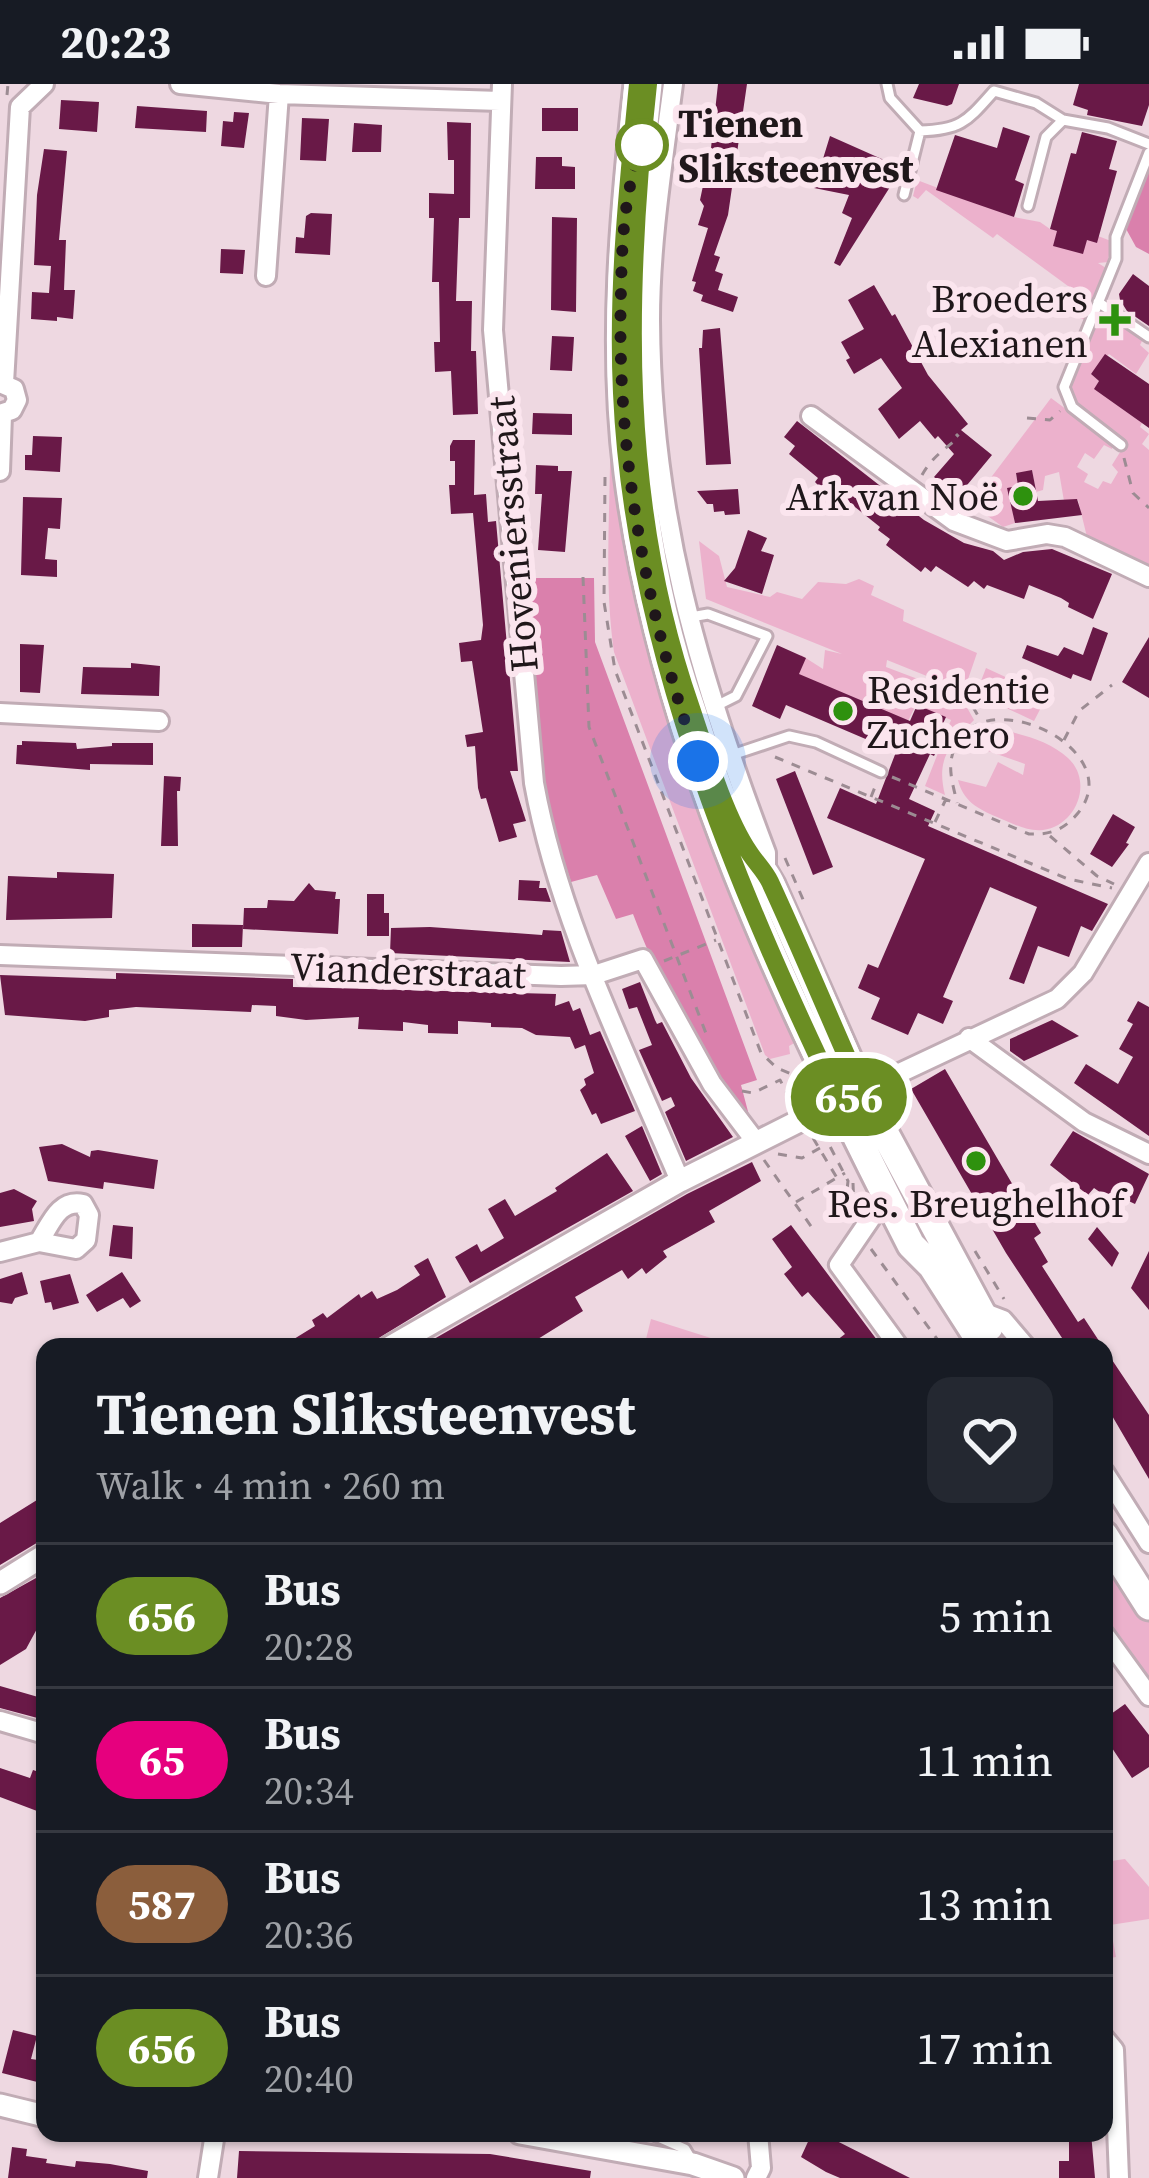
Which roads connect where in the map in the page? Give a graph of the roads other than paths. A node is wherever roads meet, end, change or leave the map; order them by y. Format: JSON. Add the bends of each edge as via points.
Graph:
{"nodes":[{"id":1,"x":44,"y":84,"type":"edge"},
{"id":2,"x":180,"y":84,"type":"edge"},
{"id":3,"x":638,"y":84,"type":"edge"},
{"id":4,"x":648,"y":84,"type":"edge"},
{"id":5,"x":674,"y":84,"type":"edge"},
{"id":6,"x":887,"y":84,"type":"edge"},
{"id":7,"x":501,"y":93,"type":"edge"},
{"id":8,"x":279,"y":94,"type":"junction"},
{"id":9,"x":1063,"y":120,"type":"junction"},
{"id":10,"x":920,"y":131,"type":"junction"},
{"id":11,"x":1149,"y":144,"type":"edge"},
{"id":12,"x":1149,"y":153,"type":"edge"},
{"id":13,"x":904,"y":195,"type":"dead end"},
{"id":14,"x":1028,"y":206,"type":"dead end"},
{"id":15,"x":266,"y":276,"type":"dead end"},
{"id":16,"x":631,"y":294,"type":"junction"},
{"id":17,"x":1098,"y":302,"type":"junction"},
{"id":18,"x":650,"y":319,"type":"junction"},
{"id":19,"x":1149,"y":338,"type":"edge"},
{"id":20,"x":2,"y":383,"type":"edge"},
{"id":21,"x":1,"y":414,"type":"edge"},
{"id":22,"x":811,"y":416,"type":"dead end"},
{"id":23,"x":1121,"y":445,"type":"road end"},
{"id":24,"x":0,"y":471,"type":"edge"},
{"id":25,"x":1149,"y":577,"type":"edge"},
{"id":26,"x":687,"y":618,"type":"junction"},
{"id":27,"x":712,"y":708,"type":"junction"},
{"id":28,"x":0,"y":713,"type":"edge"},
{"id":29,"x":159,"y":721,"type":"dead end"},
{"id":30,"x":729,"y":756,"type":"junction"},
{"id":31,"x":881,"y":772,"type":"road end"},
{"id":32,"x":1149,"y":863,"type":"edge"},
{"id":33,"x":766,"y":875,"type":"junction"},
{"id":34,"x":0,"y":956,"type":"edge"},
{"id":35,"x":594,"y":975,"type":"junction"},
{"id":36,"x":969,"y":1038,"type":"junction"},
{"id":37,"x":851,"y":1096,"type":"junction"},
{"id":38,"x":756,"y":1142,"type":"junction"},
{"id":39,"x":1149,"y":1154,"type":"edge"},
{"id":40,"x":680,"y":1181,"type":"junction"},
{"id":41,"x":886,"y":1196,"type":"junction"},
{"id":42,"x":39,"y":1242,"type":"dead end"},
{"id":43,"x":0,"y":1252,"type":"edge"},
{"id":44,"x":982,"y":1312,"type":"junction"},
{"id":45,"x":406,"y":1338,"type":"edge"},
{"id":46,"x":892,"y":1338,"type":"edge"},
{"id":47,"x":978,"y":1338,"type":"edge"},
{"id":48,"x":995,"y":1338,"type":"edge"},
{"id":49,"x":1018,"y":1338,"type":"edge"},
{"id":50,"x":1113,"y":1486,"type":"edge"},
{"id":51,"x":1113,"y":1532,"type":"edge"},
{"id":52,"x":1149,"y":1543,"type":"edge"},
{"id":53,"x":1113,"y":1549,"type":"edge"},
{"id":54,"x":36,"y":1560,"type":"edge"},
{"id":55,"x":0,"y":1582,"type":"edge"},
{"id":56,"x":1149,"y":1589,"type":"edge"},
{"id":57,"x":1149,"y":1606,"type":"edge"},
{"id":58,"x":1113,"y":1659,"type":"edge"},
{"id":59,"x":1149,"y":1696,"type":"edge"},
{"id":60,"x":0,"y":1721,"type":"edge"},
{"id":61,"x":36,"y":1732,"type":"edge"},
{"id":62,"x":1113,"y":2104,"type":"edge"},
{"id":63,"x":0,"y":2105,"type":"edge"},
{"id":64,"x":36,"y":2114,"type":"edge"},
{"id":65,"x":214,"y":2142,"type":"edge"},
{"id":66,"x":634,"y":2142,"type":"edge"},
{"id":67,"x":669,"y":2142,"type":"edge"},
{"id":68,"x":759,"y":2142,"type":"edge"},
{"id":69,"x":691,"y":2171,"type":"edge"},
{"id":70,"x":208,"y":2178,"type":"edge"},
{"id":71,"x":733,"y":2178,"type":"edge"},
{"id":72,"x":755,"y":2178,"type":"edge"},
{"id":73,"x":1119,"y":2178,"type":"edge"}],
"edges":[{"from":1,"to":20,"type":"street","via":[[20,107]]},
{"from":2,"to":8,"type":"street"},
{"from":3,"to":37,"type":"main road","via":[[620,330],[644,572],[674,690],[746,895]]},
{"from":4,"to":16,"type":"main road"},
{"from":5,"to":18,"type":"street"},
{"from":6,"to":10,"type":"lane"},
{"from":7,"to":8,"type":"street"},
{"from":7,"to":35,"type":"street","name":"Hoveniersstraat","via":[[493,330],[534,783],[542,830]]},
{"from":8,"to":15,"type":"street"},
{"from":9,"to":10,"type":"lane","via":[[994,91],[965,122]]},
{"from":9,"to":11,"type":"lane"},
{"from":9,"to":14,"type":"lane","via":[[1046,137]]},
{"from":10,"to":13,"type":"lane"},
{"from":12,"to":17,"type":"lane"},
{"from":16,"to":18,"type":"street"},
{"from":16,"to":33,"type":"main road","via":[[635,440],[656,581],[709,757],[748,852]]},
{"from":17,"to":19,"type":"lane"},
{"from":17,"to":23,"type":"lane","via":[[1065,378],[1067,399]]},
{"from":18,"to":26,"type":"street","via":[[656,438]]},
{"from":20,"to":21,"type":"street","via":[[17,400]]},
{"from":21,"to":24,"type":"street"},
{"from":22,"to":25,"type":"street","via":[[954,521],[1007,541],[1065,537]]},
{"from":26,"to":27,"type":"street"},
{"from":26,"to":27,"type":"lane","via":[[708,614],[767,635],[736,696]]},
{"from":27,"to":30,"type":"street"},
{"from":28,"to":29,"type":"street"},
{"from":30,"to":31,"type":"lane","via":[[789,736]]},
{"from":30,"to":33,"type":"street","via":[[766,853]]},
{"from":32,"to":36,"type":"street","via":[[1076,983]]},
{"from":33,"to":37,"type":"main road"},
{"from":34,"to":35,"type":"street","name":"Vianderstraat"},
{"from":35,"to":38,"type":"street","name":"Vianderstraat","via":[[643,959],[712,1084]]},
{"from":35,"to":40,"type":"street"},
{"from":36,"to":37,"type":"street"},
{"from":36,"to":39,"type":"street","via":[[1084,1121]]},
{"from":37,"to":38,"type":"street"},
{"from":37,"to":41,"type":"main road"},
{"from":37,"to":44,"type":"main road"},
{"from":38,"to":40,"type":"street"},
{"from":40,"to":45,"type":"street"},
{"from":41,"to":46,"type":"street","via":[[839,1265]]},
{"from":41,"to":47,"type":"main road"},
{"from":42,"to":43,"type":"street"},
{"from":44,"to":48,"type":"main road"},
{"from":44,"to":49,"type":"street"},
{"from":50,"to":52,"type":"street"},
{"from":51,"to":56,"type":"main road"},
{"from":53,"to":57,"type":"main road"},
{"from":54,"to":55,"type":"street"},
{"from":58,"to":59,"type":"street"},
{"from":60,"to":61,"type":"street"},
{"from":62,"to":73,"type":"street"},
{"from":63,"to":64,"type":"street"},
{"from":65,"to":70,"type":"street"},
{"from":66,"to":69,"type":"street"},
{"from":67,"to":69,"type":"lane","via":[[685,2149]]},
{"from":68,"to":72,"type":"street"},
{"from":69,"to":71,"type":"street"}]}
